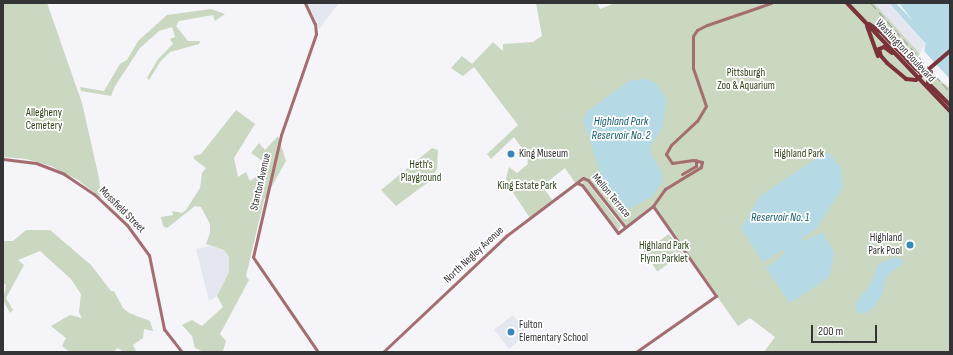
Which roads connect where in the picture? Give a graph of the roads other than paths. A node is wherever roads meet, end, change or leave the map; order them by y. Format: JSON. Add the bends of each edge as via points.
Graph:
{"nodes":[{"id":1,"x":305,"y":3,"type":"edge"},
{"id":2,"x":771,"y":3,"type":"edge"},
{"id":3,"x":847,"y":3,"type":"edge"},
{"id":4,"x":864,"y":21,"type":"junction"},
{"id":5,"x":950,"y":51,"type":"edge"},
{"id":6,"x":950,"y":55,"type":"edge"},
{"id":7,"x":930,"y":71,"type":"junction"},
{"id":8,"x":918,"y":81,"type":"junction"},
{"id":9,"x":950,"y":105,"type":"edge"},
{"id":10,"x":950,"y":111,"type":"edge"},
{"id":11,"x":3,"y":159,"type":"edge"},
{"id":12,"x":696,"y":160,"type":"junction"},
{"id":13,"x":583,"y":178,"type":"joint"},
{"id":14,"x":676,"y":181,"type":"junction"},
{"id":15,"x":577,"y":183,"type":"junction"},
{"id":16,"x":653,"y":206,"type":"junction"},
{"id":17,"x":626,"y":227,"type":"junction"},
{"id":18,"x":182,"y":352,"type":"edge"},
{"id":19,"x":318,"y":352,"type":"edge"},
{"id":20,"x":383,"y":352,"type":"edge"},
{"id":21,"x":636,"y":352,"type":"edge"}],
"edges":[{"from":1,"to":19,"type":"main road","name":"Stanton Avenue","via":[[315,24],[316,34],[281,135],[253,257]]},
{"from":2,"to":12,"type":"main road","via":[[707,24],[695,32],[691,42],[692,59],[706,106],[697,121],[666,152],[668,160],[674,164]]},
{"from":3,"to":4,"type":"highway"},
{"from":4,"to":7,"type":"highway","bridge":true,"via":[[881,32],[916,70]]},
{"from":4,"to":8,"type":"highway","name":"Washington Boulevard"},
{"from":4,"to":8,"type":"highway","via":[[882,61],[905,81]]},
{"from":5,"to":7,"type":"highway","bridge":true},
{"from":6,"to":7,"type":"highway"},
{"from":7,"to":8,"type":"highway","bridge":true},
{"from":7,"to":9,"type":"highway","via":[[930,84]]},
{"from":8,"to":8,"type":"highway","via":[[905,78],[885,62],[879,53],[880,48],[886,49]]},
{"from":8,"to":10,"type":"highway","name":"Washington Boulevard"},
{"from":11,"to":18,"type":"main road","name":"Mossfield Street","via":[[36,163],[64,174],[94,194],[127,225],[149,255],[166,331]]},
{"from":12,"to":14,"type":"main road","via":[[696,166]]},
{"from":12,"to":14,"type":"main road","via":[[702,162],[701,167]]},
{"from":13,"to":15,"type":"main road","name":"North Negley Avenue"},
{"from":13,"to":17,"type":"main road","name":"Mellon Terrace","via":[[588,180]]},
{"from":14,"to":16,"type":"main road","via":[[663,191]]},
{"from":15,"to":17,"type":"main road","name":"Mellon Terrace","via":[[582,185],[618,233]]},
{"from":15,"to":20,"type":"main road","name":"North Negley Avenue","via":[[506,236]]},
{"from":16,"to":17,"type":"main road"},
{"from":16,"to":21,"type":"main road","via":[[716,296]]}]}
